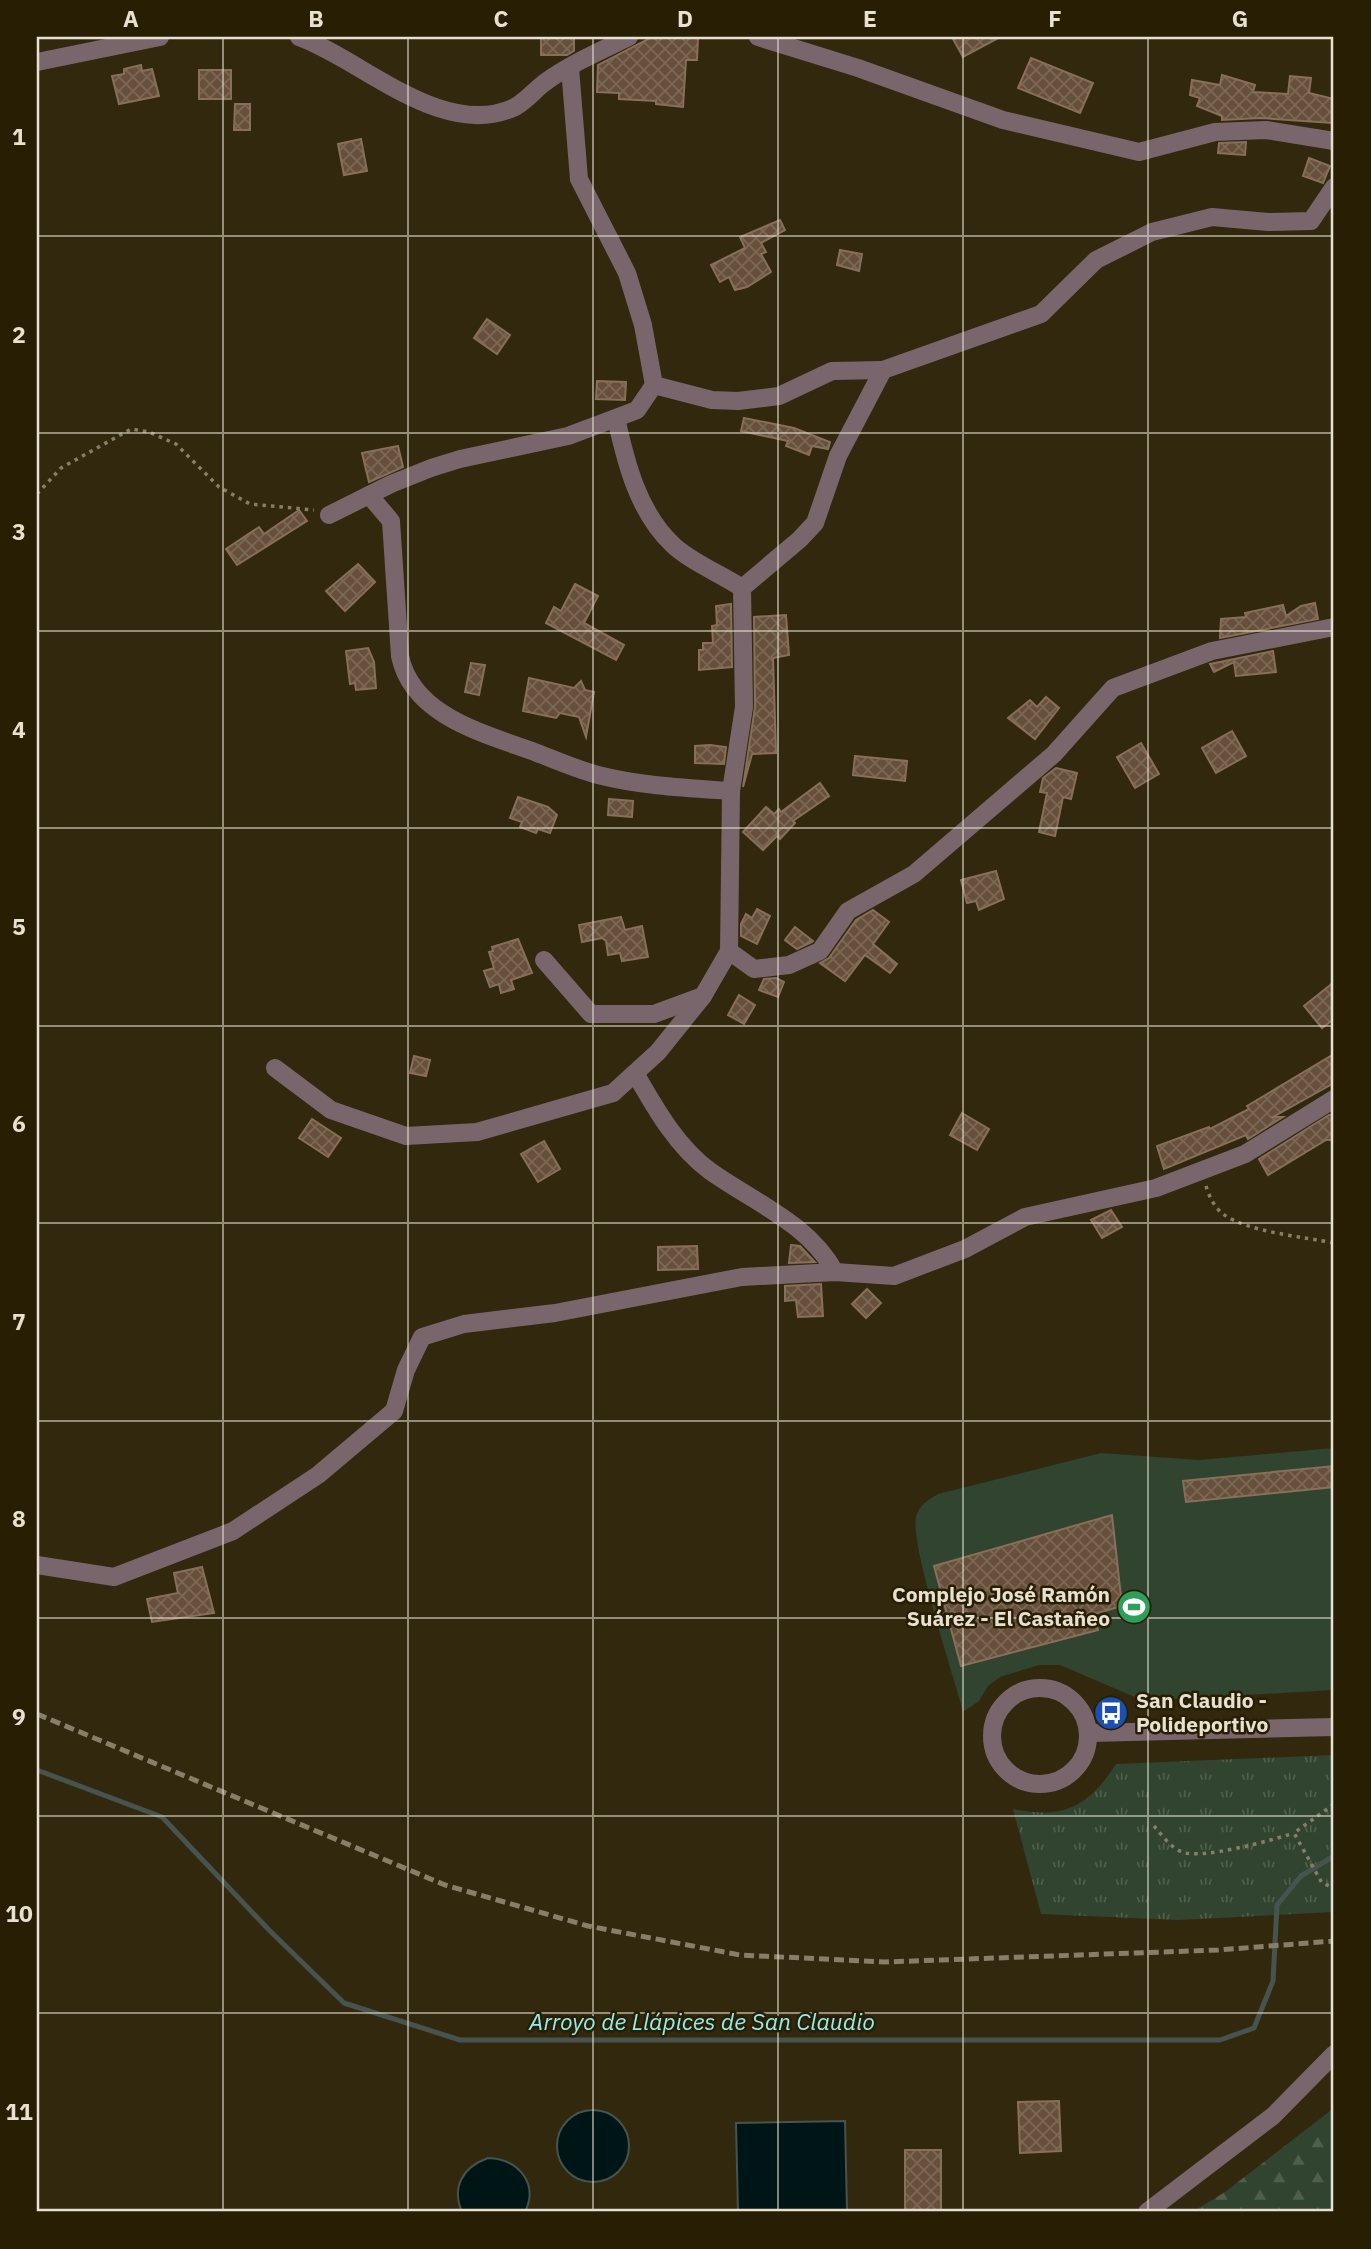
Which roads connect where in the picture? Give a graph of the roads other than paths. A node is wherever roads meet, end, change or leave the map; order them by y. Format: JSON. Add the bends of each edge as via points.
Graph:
{"nodes":[{"id":1,"x":160,"y":37,"type":"edge"},
{"id":2,"x":299,"y":37,"type":"edge"},
{"id":3,"x":629,"y":37,"type":"edge"},
{"id":4,"x":758,"y":37,"type":"edge"},
{"id":5,"x":37,"y":62,"type":"edge"},
{"id":6,"x":570,"y":68,"type":"junction"},
{"id":7,"x":1334,"y":141,"type":"edge"},
{"id":8,"x":1334,"y":187,"type":"edge"},
{"id":9,"x":883,"y":370,"type":"junction"},
{"id":10,"x":654,"y":385,"type":"junction"},
{"id":11,"x":616,"y":418,"type":"junction"},
{"id":12,"x":369,"y":495,"type":"junction"},
{"id":13,"x":329,"y":515,"type":"road end"},
{"id":14,"x":742,"y":588,"type":"junction"},
{"id":15,"x":1334,"y":627,"type":"edge"},
{"id":16,"x":731,"y":791,"type":"junction"},
{"id":17,"x":729,"y":951,"type":"junction"},
{"id":18,"x":544,"y":960,"type":"dead end"},
{"id":19,"x":703,"y":996,"type":"junction"},
{"id":20,"x":275,"y":1068,"type":"dead end"},
{"id":21,"x":635,"y":1073,"type":"junction"},
{"id":22,"x":1334,"y":1099,"type":"edge"},
{"id":23,"x":835,"y":1272,"type":"junction"},
{"id":24,"x":37,"y":1565,"type":"edge"},
{"id":25,"x":1334,"y":1727,"type":"edge"},
{"id":26,"x":1090,"y":1733,"type":"junction"},
{"id":27,"x":1334,"y":2054,"type":"edge"},
{"id":28,"x":1147,"y":2212,"type":"edge"}],
"edges":[{"from":1,"to":5,"type":"street"},
{"from":2,"to":6,"type":"street","via":[[401,92],[435,107],[476,116],[518,106]]},
{"from":3,"to":6,"type":"street"},
{"from":4,"to":7,"type":"street","via":[[1003,120],[1139,152],[1214,132],[1266,130]]},
{"from":6,"to":10,"type":"street","via":[[579,179],[627,273],[643,324]]},
{"from":8,"to":9,"type":"street","via":[[1311,221],[1212,217],[1152,232],[1096,260],[1041,314]]},
{"from":9,"to":10,"type":"street","via":[[832,371],[779,397],[738,401],[712,400]]},
{"from":9,"to":14,"type":"street","via":[[838,456],[815,523]]},
{"from":10,"to":11,"type":"street","via":[[637,410]]},
{"from":11,"to":12,"type":"street","via":[[568,436],[460,458]]},
{"from":11,"to":14,"type":"street","via":[[646,512],[674,546]]},
{"from":12,"to":13,"type":"street"},
{"from":12,"to":16,"type":"street","via":[[391,521],[404,676],[437,710],[484,735],[596,775]]},
{"from":14,"to":16,"type":"street","via":[[744,707]]},
{"from":15,"to":17,"type":"street","via":[[1212,651],[1113,688],[1054,754],[914,874],[848,911],[820,951],[789,965],[754,969]]},
{"from":16,"to":17,"type":"street"},
{"from":17,"to":19,"type":"street"},
{"from":18,"to":19,"type":"street","via":[[591,1014],[654,1014]]},
{"from":19,"to":21,"type":"street"},
{"from":20,"to":21,"type":"street","via":[[331,1110],[406,1136],[477,1132],[613,1093]]},
{"from":21,"to":23,"type":"street","via":[[690,1153],[709,1171],[807,1236]]},
{"from":22,"to":23,"type":"street","via":[[1245,1154],[1156,1188],[1025,1217],[965,1249],[894,1276]]},
{"from":23,"to":24,"type":"street","via":[[742,1277],[464,1324],[422,1337],[394,1411],[318,1475],[233,1531],[114,1577]]},
{"from":25,"to":26,"type":"street"},
{"from":26,"to":26,"type":"street","via":[[1085,1716],[1070,1698],[1056,1690],[1040,1689],[1008,1699],[993,1724],[992,1746],[1011,1775],[1038,1783],[1054,1782],[1085,1757]]},
{"from":27,"to":28,"type":"street","via":[[1273,2116]]}]}
